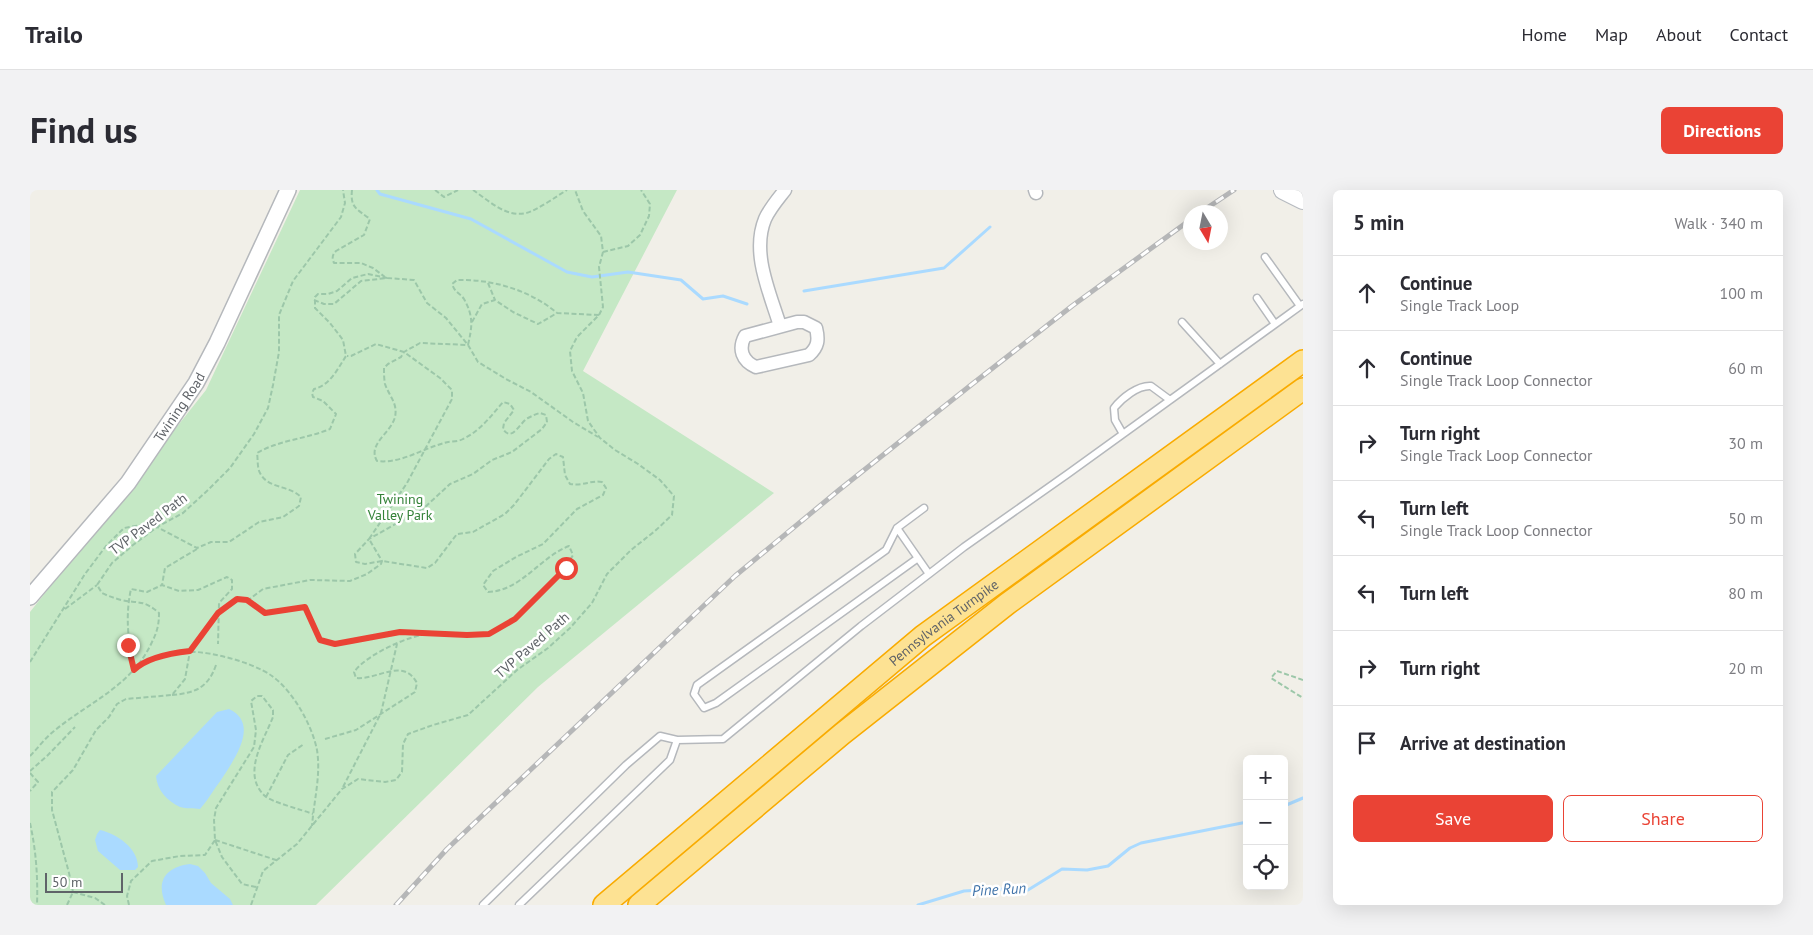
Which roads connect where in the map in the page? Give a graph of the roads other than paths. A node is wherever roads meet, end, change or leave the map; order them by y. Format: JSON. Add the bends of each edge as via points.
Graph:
{"nodes":[{"id":1,"x":288,"y":190,"type":"edge"},
{"id":2,"x":785,"y":190,"type":"edge"},
{"id":3,"x":1283,"y":190,"type":"edge"},
{"id":4,"x":1303,"y":200,"type":"edge"},
{"id":5,"x":1265,"y":257,"type":"dead end"},
{"id":6,"x":1256,"y":298,"type":"dead end"},
{"id":7,"x":1302,"y":305,"type":"edge"},
{"id":8,"x":1182,"y":322,"type":"dead end"},
{"id":9,"x":1275,"y":324,"type":"junction"},
{"id":10,"x":780,"y":326,"type":"junction"},
{"id":11,"x":1303,"y":361,"type":"edge"},
{"id":12,"x":1220,"y":364,"type":"junction"},
{"id":13,"x":1303,"y":389,"type":"edge"},
{"id":14,"x":1170,"y":400,"type":"junction"},
{"id":15,"x":1123,"y":434,"type":"junction"},
{"id":16,"x":924,"y":508,"type":"dead end"},
{"id":17,"x":897,"y":528,"type":"junction"},
{"id":18,"x":918,"y":558,"type":"junction"},
{"id":19,"x":929,"y":574,"type":"junction"},
{"id":20,"x":30,"y":597,"type":"edge"},
{"id":21,"x":677,"y":740,"type":"junction"},
{"id":22,"x":483,"y":905,"type":"edge"},
{"id":23,"x":519,"y":905,"type":"edge"},
{"id":24,"x":604,"y":905,"type":"edge"},
{"id":25,"x":639,"y":905,"type":"edge"}],
"edges":[{"from":1,"to":20,"type":"street","name":"Twining Road","via":[[196,383],[128,483]]},
{"from":2,"to":10,"type":"street","via":[[765,219],[760,240],[761,260]]},
{"from":3,"to":4,"type":"main road"},
{"from":5,"to":7,"type":"lane"},
{"from":6,"to":9,"type":"lane"},
{"from":7,"to":9,"type":"lane"},
{"from":8,"to":12,"type":"lane"},
{"from":9,"to":12,"type":"lane"},
{"from":10,"to":10,"type":"street","via":[[745,336],[741,350],[748,364],[762,366],[809,355],[816,349],[818,335],[812,325],[804,322]]},
{"from":11,"to":24,"type":"highway","name":"Pennsylvania Turnpike","via":[[923,636]]},
{"from":12,"to":14,"type":"lane"},
{"from":13,"to":25,"type":"highway","name":"Pennsylvania Turnpike","via":[[1008,604],[842,734]]},
{"from":14,"to":15,"type":"lane"},
{"from":14,"to":15,"type":"lane","via":[[1151,386],[1140,387],[1114,408],[1115,420]]},
{"from":15,"to":19,"type":"lane"},
{"from":16,"to":17,"type":"lane"},
{"from":17,"to":18,"type":"lane"},
{"from":17,"to":18,"type":"lane","via":[[886,550],[697,685],[694,694],[704,708],[716,703]]},
{"from":18,"to":19,"type":"lane"},
{"from":19,"to":21,"type":"lane","via":[[723,739]]},
{"from":21,"to":22,"type":"lane","via":[[660,736],[626,765]]},
{"from":21,"to":23,"type":"lane","via":[[670,760]]}]}
